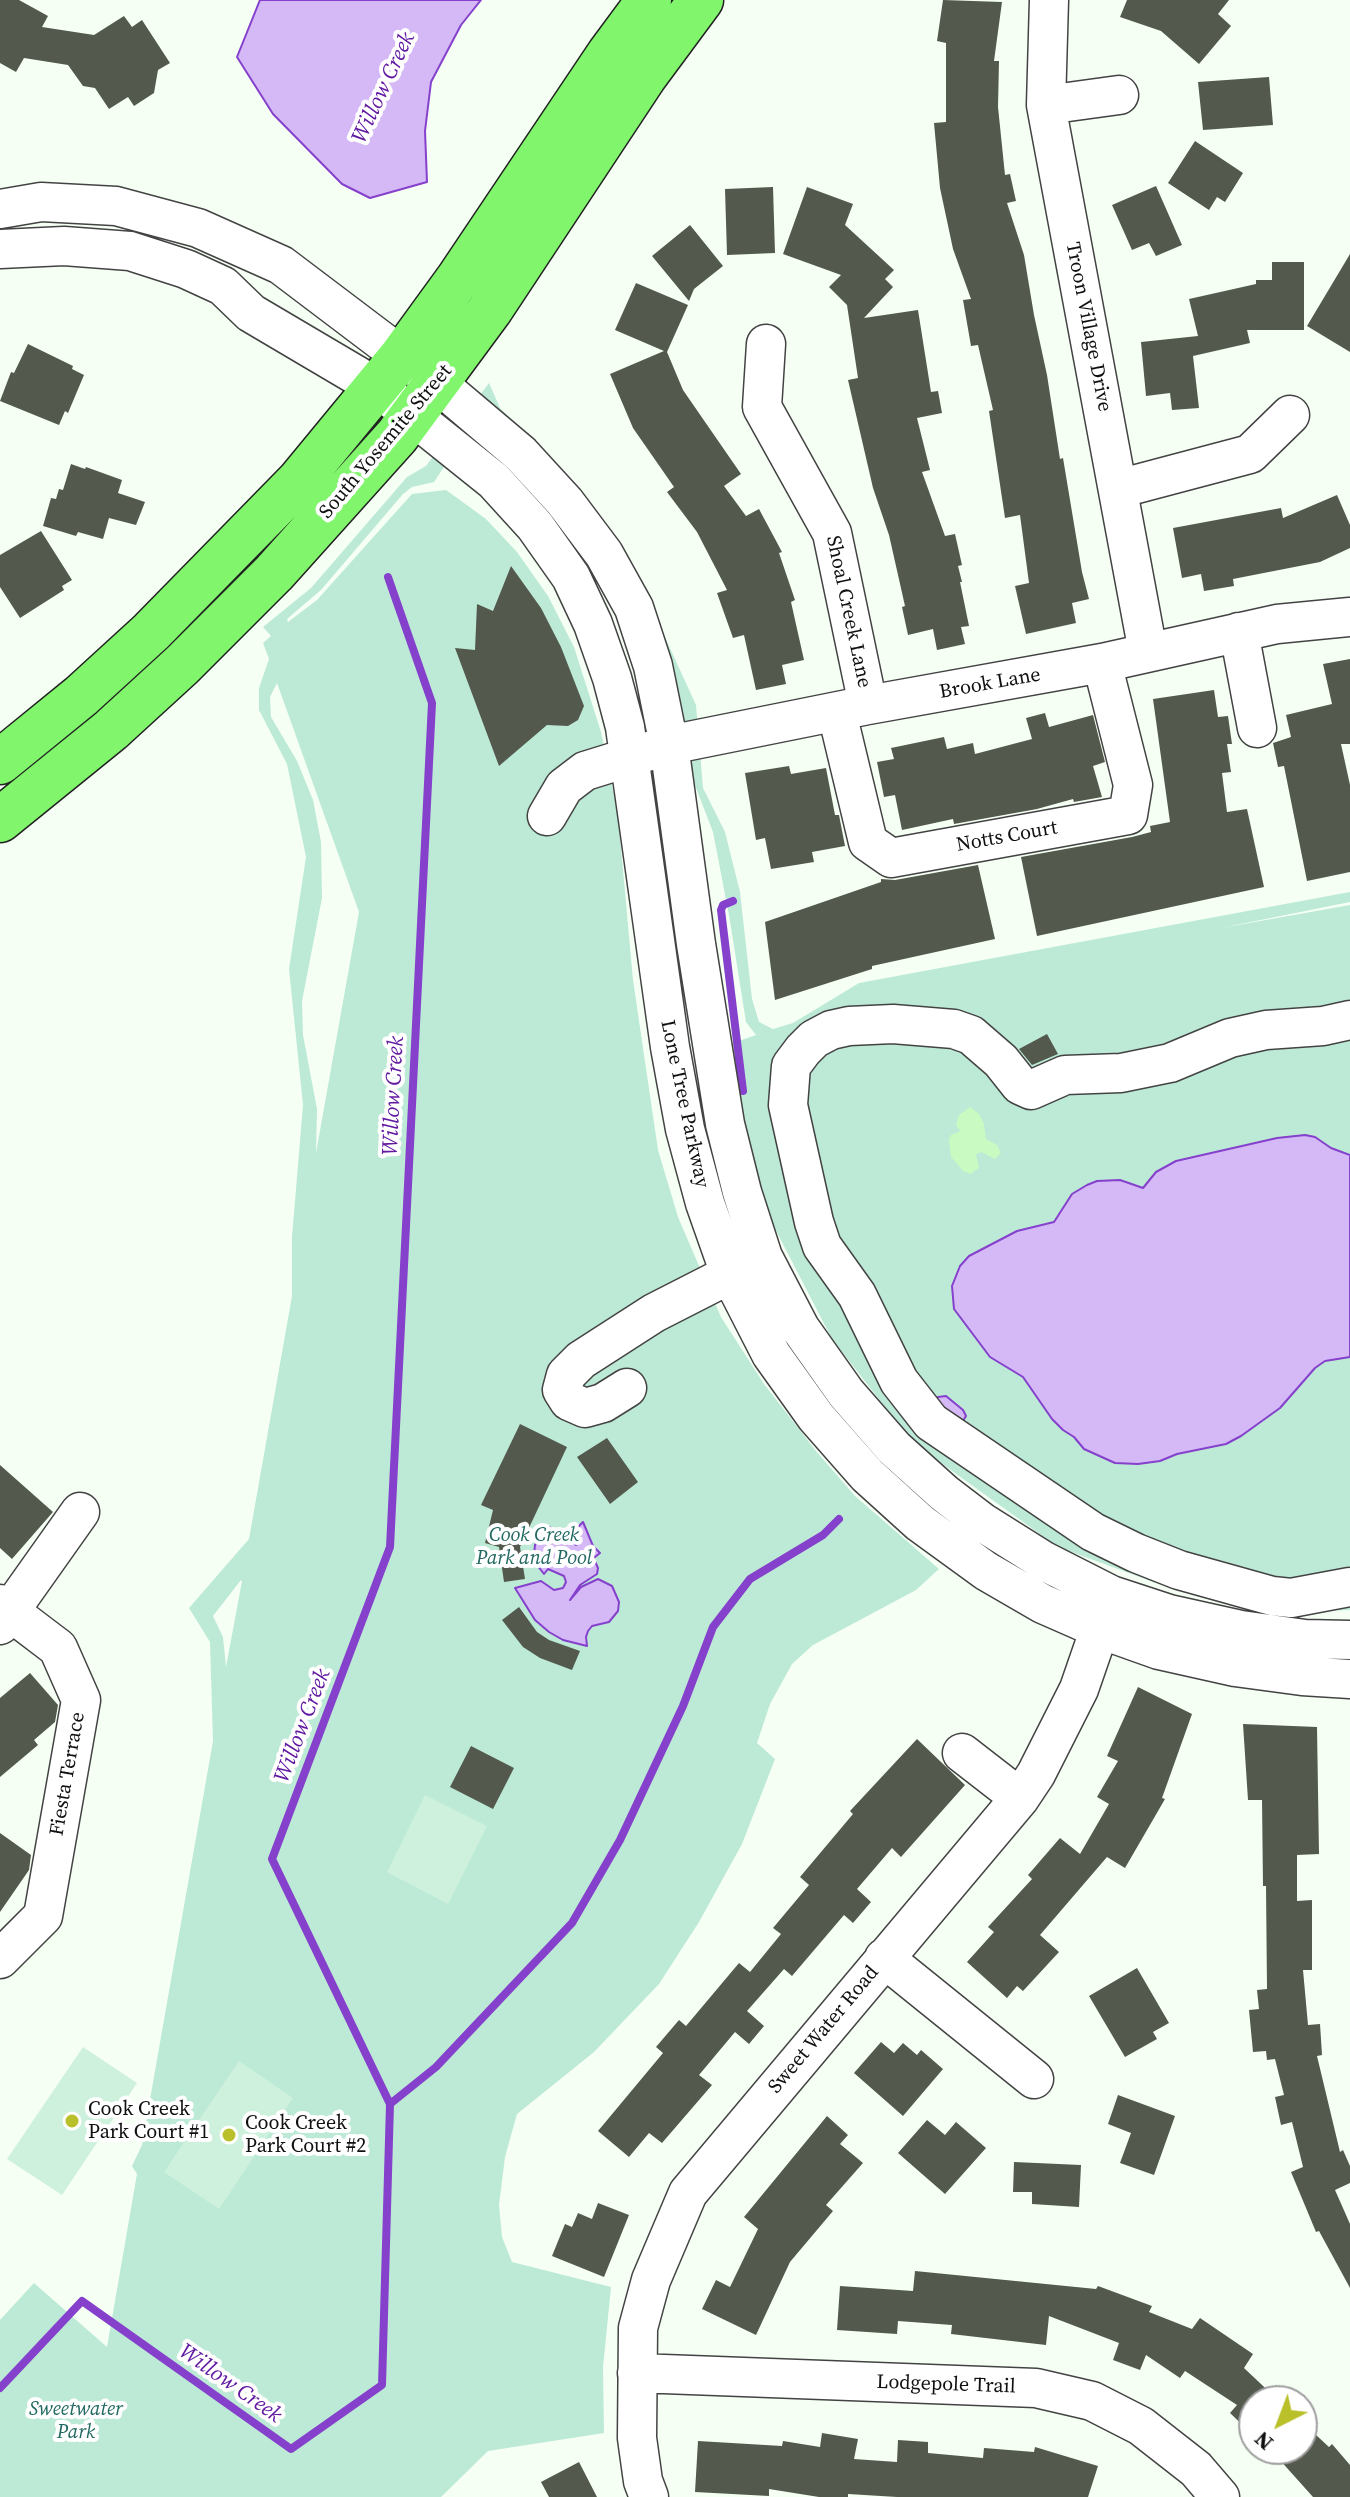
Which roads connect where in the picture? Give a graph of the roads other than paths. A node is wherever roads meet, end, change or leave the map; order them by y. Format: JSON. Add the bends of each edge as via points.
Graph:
{"nodes":[{"id":1,"x":649,"y":0,"type":"edge"},
{"id":2,"x":701,"y":0,"type":"edge"},
{"id":3,"x":1049,"y":0,"type":"edge"},
{"id":4,"x":1119,"y":95,"type":"dead end"},
{"id":5,"x":1046,"y":105,"type":"junction"},
{"id":6,"x":0,"y":209,"type":"edge"},
{"id":7,"x":0,"y":249,"type":"edge"},
{"id":8,"x":766,"y":344,"type":"dead end"},
{"id":9,"x":390,"y":372,"type":"junction"},
{"id":10,"x":425,"y":399,"type":"junction"},
{"id":11,"x":1290,"y":415,"type":"dead end"},
{"id":12,"x":1118,"y":489,"type":"junction"},
{"id":13,"x":1350,"y":617,"type":"edge"},
{"id":14,"x":1239,"y":632,"type":"junction"},
{"id":15,"x":1148,"y":652,"type":"junction"},
{"id":16,"x":1102,"y":663,"type":"junction"},
{"id":17,"x":853,"y":709,"type":"junction"},
{"id":18,"x":1257,"y":728,"type":"dead end"},
{"id":19,"x":669,"y":745,"type":"junction"},
{"id":20,"x":630,"y":756,"type":"junction"},
{"id":21,"x":0,"y":762,"type":"edge"},
{"id":22,"x":547,"y":816,"type":"dead end"},
{"id":23,"x":0,"y":820,"type":"edge"},
{"id":24,"x":1350,"y":1020,"type":"edge"},
{"id":25,"x":763,"y":1257,"type":"junction"},
{"id":26,"x":730,"y":1274,"type":"junction"},
{"id":27,"x":627,"y":1388,"type":"dead end"},
{"id":28,"x":80,"y":1512,"type":"dead end"},
{"id":29,"x":1350,"y":1587,"type":"edge"},
{"id":30,"x":1106,"y":1612,"type":"junction"},
{"id":31,"x":4,"y":1614,"type":"edge"},
{"id":32,"x":1350,"y":1640,"type":"edge"},
{"id":33,"x":1350,"y":1679,"type":"edge"},
{"id":34,"x":962,"y":1753,"type":"dead end"},
{"id":35,"x":1020,"y":1798,"type":"junction"},
{"id":36,"x":884,"y":1958,"type":"junction"},
{"id":37,"x":0,"y":1959,"type":"edge"},
{"id":38,"x":1034,"y":2079,"type":"dead end"},
{"id":39,"x":637,"y":2373,"type":"junction"},
{"id":40,"x":649,"y":2497,"type":"edge"},
{"id":41,"x":1220,"y":2497,"type":"edge"}],
"edges":[{"from":1,"to":9,"type":"main road","name":"South Yosemite Street"},
{"from":2,"to":10,"type":"main road","name":"South Yosemite Street"},
{"from":3,"to":5,"type":"street","name":"Troon Village Drive"},
{"from":4,"to":5,"type":"street"},
{"from":5,"to":12,"type":"street","name":"Troon Village Drive"},
{"from":6,"to":9,"type":"street","via":[[41,202],[116,206],[198,228],[281,265]]},
{"from":7,"to":9,"type":"street","via":[[130,251],[223,286],[251,313]]},
{"from":8,"to":17,"type":"street","name":"Shoal Creek Lane","via":[[762,407],[832,533]]},
{"from":9,"to":10,"type":"street","name":"Lone Tree Parkway"},
{"from":9,"to":21,"type":"main road","name":"South Yosemite Street","via":[[299,481],[151,632]]},
{"from":10,"to":19,"type":"street","name":"Lone Tree Parkway","via":[[521,454],[604,554],[634,608],[653,666]]},
{"from":10,"to":20,"type":"street","name":"Lone Tree Parkway","via":[[535,526],[571,577],[612,678]]},
{"from":10,"to":23,"type":"main road","name":"South Yosemite Street","via":[[274,573],[182,665]]},
{"from":11,"to":12,"type":"street","via":[[1250,454]]},
{"from":12,"to":15,"type":"street","name":"Troon Village Drive"},
{"from":13,"to":14,"type":"street","name":"Brook Lane"},
{"from":14,"to":15,"type":"street","name":"Brook Lane"},
{"from":14,"to":18,"type":"street"},
{"from":15,"to":16,"type":"street","name":"Brook Lane"},
{"from":16,"to":17,"type":"street","name":"Brook Lane"},
{"from":16,"to":17,"type":"street","name":"Notts Court","via":[[1133,785],[1128,815],[891,858],[868,842]]},
{"from":17,"to":19,"type":"street","name":"Brook Lane"},
{"from":19,"to":20,"type":"street","name":"Brook Lane"},
{"from":19,"to":25,"type":"street","name":"Lone Tree Parkway","via":[[725,1124]]},
{"from":20,"to":22,"type":"street","name":"Brook Lane","via":[[585,771],[564,787]]},
{"from":20,"to":26,"type":"street","name":"Lone Tree Parkway","via":[[685,1129]]},
{"from":24,"to":29,"type":"street","via":[[1242,1035],[1145,1069],[1049,1072],[1020,1085],[971,1035],[939,1026],[849,1026],[814,1039],[791,1066],[788,1086],[794,1136],[822,1246],[857,1295],[899,1381],[931,1422],[1093,1532],[1179,1570],[1291,1598]]},
{"from":25,"to":26,"type":"street"},
{"from":25,"to":30,"type":"street","name":"Lone Tree Parkway","via":[[800,1328],[894,1448],[944,1493],[1044,1561]]},
{"from":26,"to":27,"type":"street","via":[[654,1313],[581,1360],[566,1375],[562,1390],[569,1401],[585,1408]]},
{"from":26,"to":30,"type":"street","name":"Lone Tree Parkway","via":[[771,1354],[816,1417],[867,1475],[920,1523],[1043,1604]]},
{"from":28,"to":31,"type":"street"},
{"from":30,"to":32,"type":"street","name":"Lone Tree Parkway","via":[[1169,1614],[1241,1630]]},
{"from":30,"to":33,"type":"street","name":"Lone Tree Parkway","via":[[1159,1650],[1235,1667]]},
{"from":30,"to":35,"type":"street","name":"Sweet Water Road","via":[[1079,1689]]},
{"from":31,"to":37,"type":"street","name":"Fiesta Terrace","via":[[58,1648],[81,1700],[43,1916]]},
{"from":34,"to":35,"type":"street"},
{"from":35,"to":36,"type":"street","name":"Sweet Water Road"},
{"from":36,"to":38,"type":"street"},
{"from":36,"to":39,"type":"street","name":"Sweet Water Road","via":[[688,2193],[651,2280],[638,2328]]},
{"from":39,"to":40,"type":"street","name":"Sweet Water Road","via":[[637,2438]]},
{"from":39,"to":41,"type":"street","name":"Lodgepole Trail","via":[[1036,2388],[1092,2401],[1141,2426],[1196,2469]]}]}
